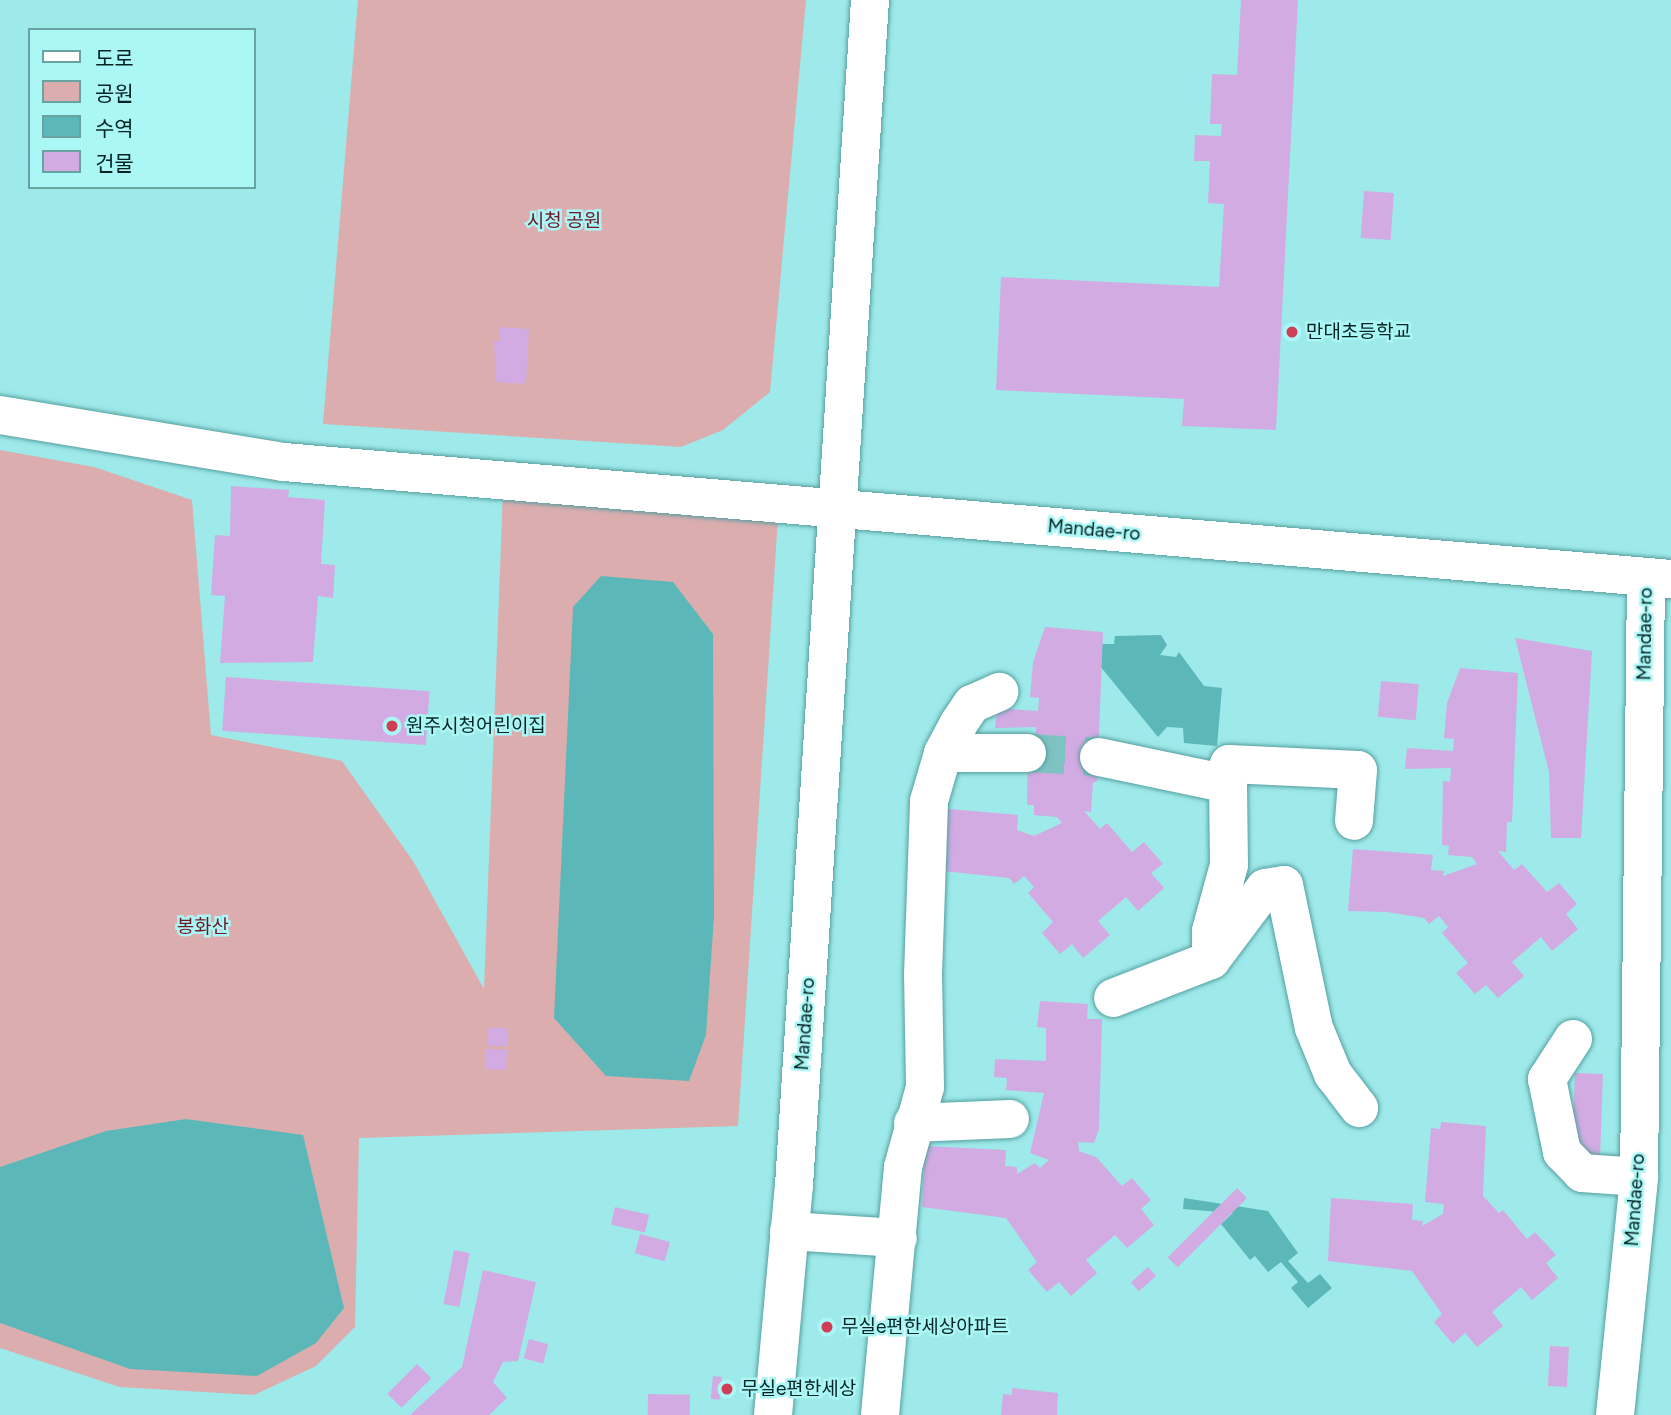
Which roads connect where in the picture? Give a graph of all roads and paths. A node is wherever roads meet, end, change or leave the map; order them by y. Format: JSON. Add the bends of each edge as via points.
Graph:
{"nodes":[{"id":1,"x":870,"y":0,"type":"edge"},
{"id":2,"x":0,"y":415,"type":"edge"},
{"id":3,"x":838,"y":508,"type":"junction"},
{"id":4,"x":1658,"y":578,"type":"edge"},
{"id":5,"x":999,"y":692,"type":"dead end"},
{"id":6,"x":943,"y":753,"type":"junction"},
{"id":7,"x":1027,"y":753,"type":"tunnel mouth"},
{"id":8,"x":1099,"y":757,"type":"tunnel mouth"},
{"id":9,"x":1228,"y":784,"type":"junction"},
{"id":10,"x":1354,"y":821,"type":"dead end"},
{"id":11,"x":1211,"y":960,"type":"junction"},
{"id":12,"x":1113,"y":998,"type":"dead end"},
{"id":13,"x":1573,"y":1039,"type":"dead end"},
{"id":14,"x":1359,"y":1108,"type":"dead end"},
{"id":15,"x":1010,"y":1119,"type":"dead end"},
{"id":16,"x":913,"y":1123,"type":"junction"},
{"id":17,"x":1639,"y":1177,"type":"junction"},
{"id":18,"x":789,"y":1231,"type":"junction"},
{"id":19,"x":898,"y":1238,"type":"junction"},
{"id":20,"x":773,"y":1415,"type":"edge"},
{"id":21,"x":880,"y":1415,"type":"edge"},
{"id":22,"x":1615,"y":1415,"type":"edge"}],
"edges":[{"from":1,"to":3,"type":"street","name":"Mandae-ro"},
{"from":2,"to":3,"type":"street","via":[[284,462]]},
{"from":3,"to":4,"type":"street","name":"Mandae-ro"},
{"from":3,"to":18,"type":"street","name":"Mandae-ro"},
{"from":4,"to":17,"type":"street","name":"Mandae-ro"},
{"from":5,"to":6,"type":"street","via":[[972,704]]},
{"from":6,"to":7,"type":"street"},
{"from":6,"to":16,"type":"street","via":[[929,802],[925,1087]]},
{"from":8,"to":9,"type":"street"},
{"from":9,"to":10,"type":"street","via":[[1230,764],[1358,770]]},
{"from":9,"to":11,"type":"street","via":[[1229,865],[1211,931]]},
{"from":11,"to":12,"type":"street"},
{"from":11,"to":14,"type":"street","via":[[1265,888],[1284,886],[1314,1028],[1333,1073]]},
{"from":13,"to":17,"type":"street","via":[[1547,1079],[1562,1152],[1583,1173]]},
{"from":15,"to":16,"type":"street"},
{"from":16,"to":19,"type":"street","via":[[903,1167]]},
{"from":17,"to":22,"type":"street","name":"Mandae-ro"},
{"from":18,"to":19,"type":"street"},
{"from":18,"to":20,"type":"street","name":"Mandae-ro"},
{"from":19,"to":21,"type":"street"}]}
